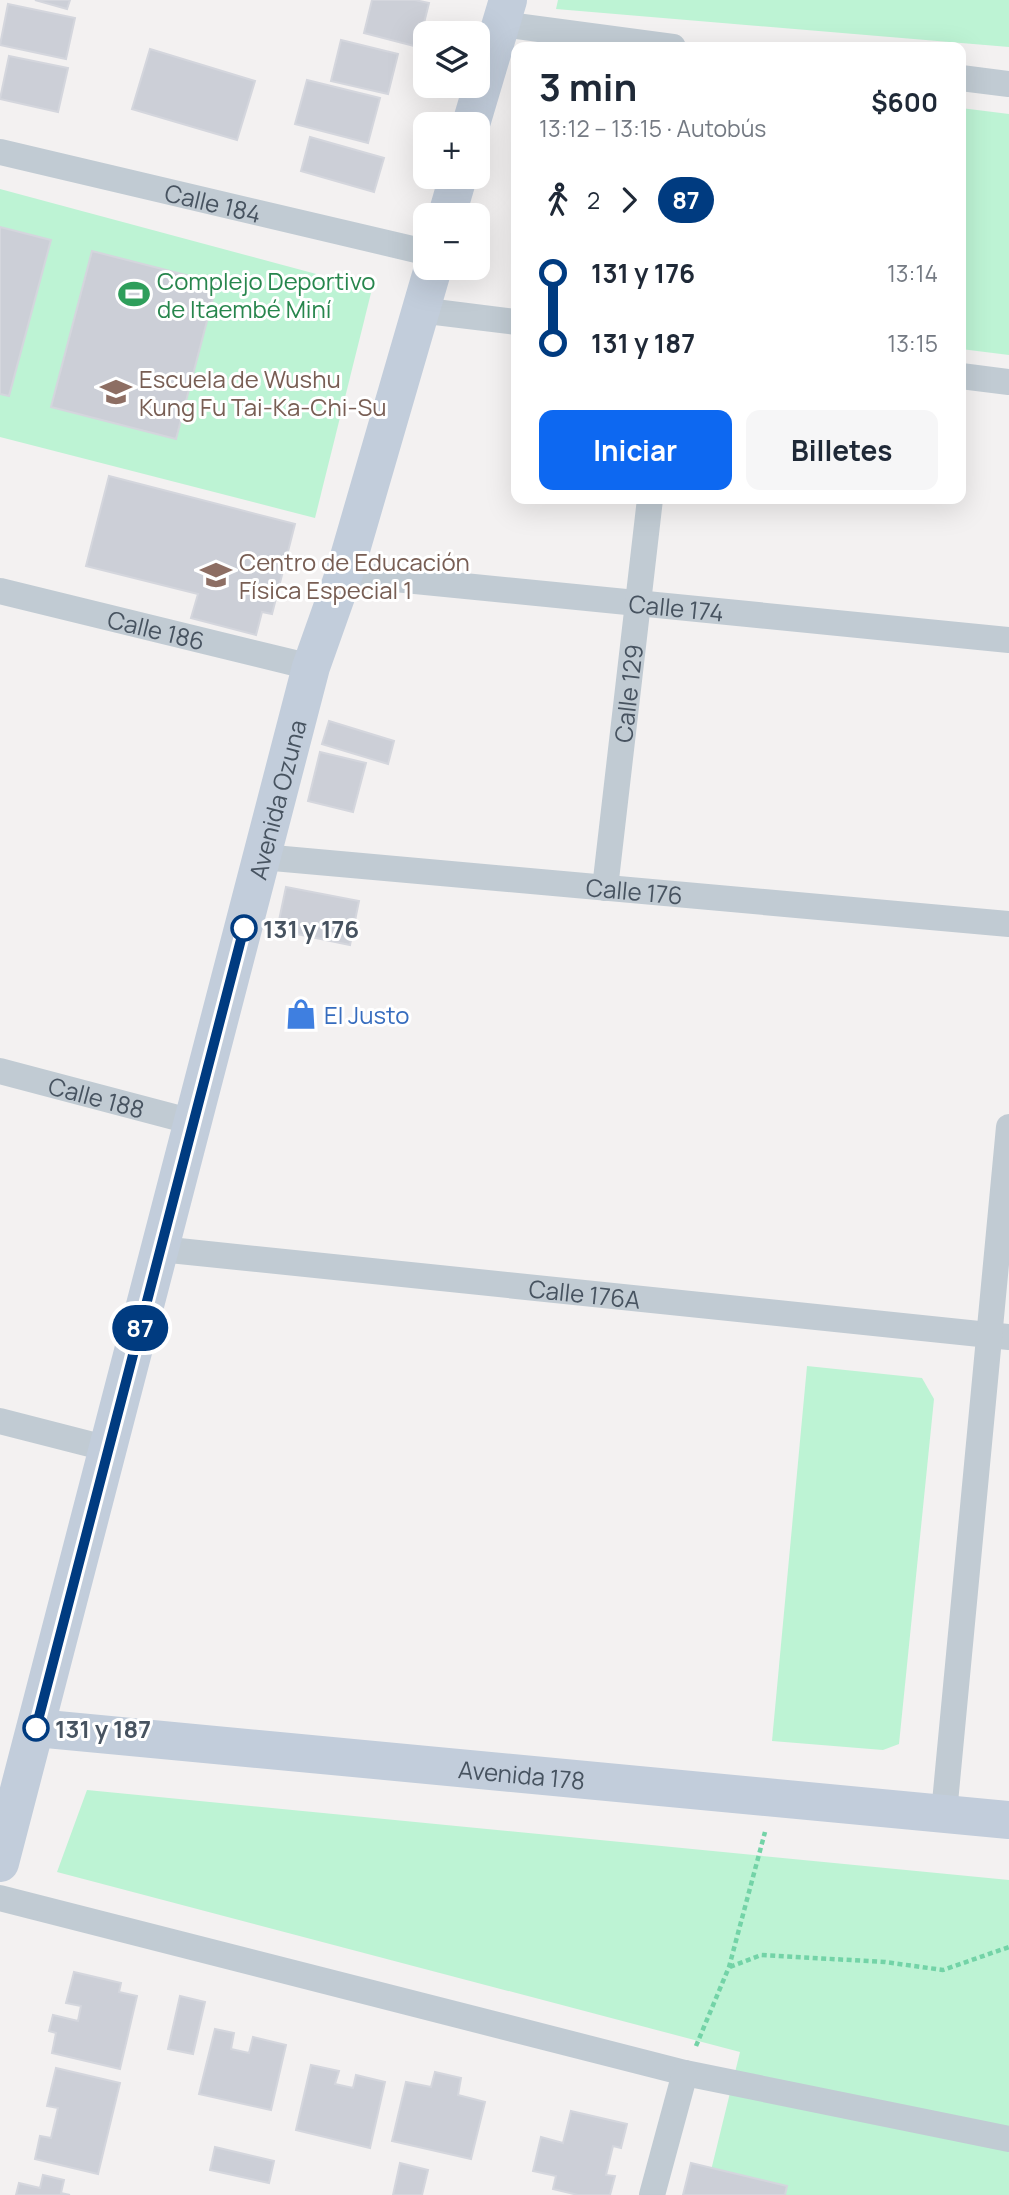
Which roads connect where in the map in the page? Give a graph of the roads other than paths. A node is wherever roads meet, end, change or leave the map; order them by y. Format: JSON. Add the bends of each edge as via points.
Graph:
{"nodes":[{"id":1,"x":505,"y":12,"type":"edge"},
{"id":2,"x":649,"y":42,"type":"edge"},
{"id":3,"x":966,"y":79,"type":"edge"},
{"id":4,"x":1009,"y":84,"type":"edge"},
{"id":5,"x":475,"y":112,"type":"edge"},
{"id":6,"x":0,"y":152,"type":"edge"},
{"id":7,"x":413,"y":249,"type":"edge"},
{"id":8,"x":429,"y":280,"type":"edge"},
{"id":9,"x":419,"y":310,"type":"junction"},
{"id":10,"x":511,"y":321,"type":"edge"},
{"id":11,"x":966,"y":377,"type":"edge"},
{"id":12,"x":1009,"y":382,"type":"edge"},
{"id":13,"x":649,"y":504,"type":"edge"},
{"id":14,"x":344,"y":574,"type":"junction"},
{"id":15,"x":0,"y":591,"type":"edge"},
{"id":16,"x":637,"y":602,"type":"junction"},
{"id":17,"x":1009,"y":640,"type":"edge"},
{"id":18,"x":311,"y":667,"type":"junction"},
{"id":19,"x":262,"y":857,"type":"junction"},
{"id":20,"x":606,"y":888,"type":"junction"},
{"id":21,"x":1009,"y":924,"type":"edge"},
{"id":22,"x":0,"y":1071,"type":"edge"},
{"id":23,"x":193,"y":1122,"type":"junction"},
{"id":24,"x":1009,"y":1127,"type":"edge"},
{"id":25,"x":160,"y":1249,"type":"junction"},
{"id":26,"x":1000,"y":1336,"type":"edge"},
{"id":27,"x":0,"y":1421,"type":"edge"},
{"id":28,"x":109,"y":1449,"type":"junction"},
{"id":29,"x":36,"y":1728,"type":"junction"},
{"id":30,"x":11,"y":1777,"type":"edge"},
{"id":31,"x":944,"y":1813,"type":"junction"},
{"id":32,"x":1009,"y":1820,"type":"edge"},
{"id":33,"x":0,"y":1863,"type":"edge"},
{"id":34,"x":0,"y":1898,"type":"edge"},
{"id":35,"x":685,"y":2073,"type":"junction"},
{"id":36,"x":1009,"y":2139,"type":"edge"},
{"id":37,"x":652,"y":2195,"type":"edge"}],
"edges":[{"from":1,"to":2,"type":"street"},
{"from":1,"to":5,"type":"main road"},
{"from":3,"to":4,"type":"street"},
{"from":6,"to":7,"type":"street","name":"Calle 184"},
{"from":8,"to":9,"type":"main road","name":"Avenida Ozuna"},
{"from":9,"to":10,"type":"street"},
{"from":9,"to":14,"type":"main road","name":"Avenida Ozuna"},
{"from":11,"to":12,"type":"street"},
{"from":13,"to":16,"type":"street","name":"Calle 129"},
{"from":14,"to":16,"type":"street","name":"Calle 174"},
{"from":14,"to":18,"type":"main road","name":"Avenida Ozuna"},
{"from":15,"to":18,"type":"street","name":"Calle 186"},
{"from":16,"to":17,"type":"street","name":"Calle 174"},
{"from":16,"to":20,"type":"street","name":"Calle 129"},
{"from":18,"to":19,"type":"main road","name":"Avenida Ozuna"},
{"from":19,"to":20,"type":"street","name":"Calle 176"},
{"from":19,"to":23,"type":"main road","name":"Avenida Ozuna"},
{"from":20,"to":21,"type":"street","name":"Calle 176"},
{"from":22,"to":23,"type":"street","name":"Calle 188"},
{"from":23,"to":25,"type":"main road","name":"Avenida Ozuna"},
{"from":24,"to":26,"type":"street"},
{"from":25,"to":26,"type":"street","name":"Calle 176A"},
{"from":25,"to":28,"type":"main road","name":"Avenida Ozuna"},
{"from":26,"to":31,"type":"street"},
{"from":27,"to":28,"type":"street"},
{"from":28,"to":29,"type":"main road","name":"Avenida Ozuna"},
{"from":29,"to":30,"type":"main road","name":"Avenida Ozuna"},
{"from":29,"to":31,"type":"main road","name":"Avenida 178"},
{"from":30,"to":33,"type":"main road","name":"Avenida Ozuna"},
{"from":31,"to":32,"type":"main road","name":"Avenida 178"},
{"from":34,"to":35,"type":"street"},
{"from":35,"to":36,"type":"street"},
{"from":35,"to":37,"type":"street"}]}
